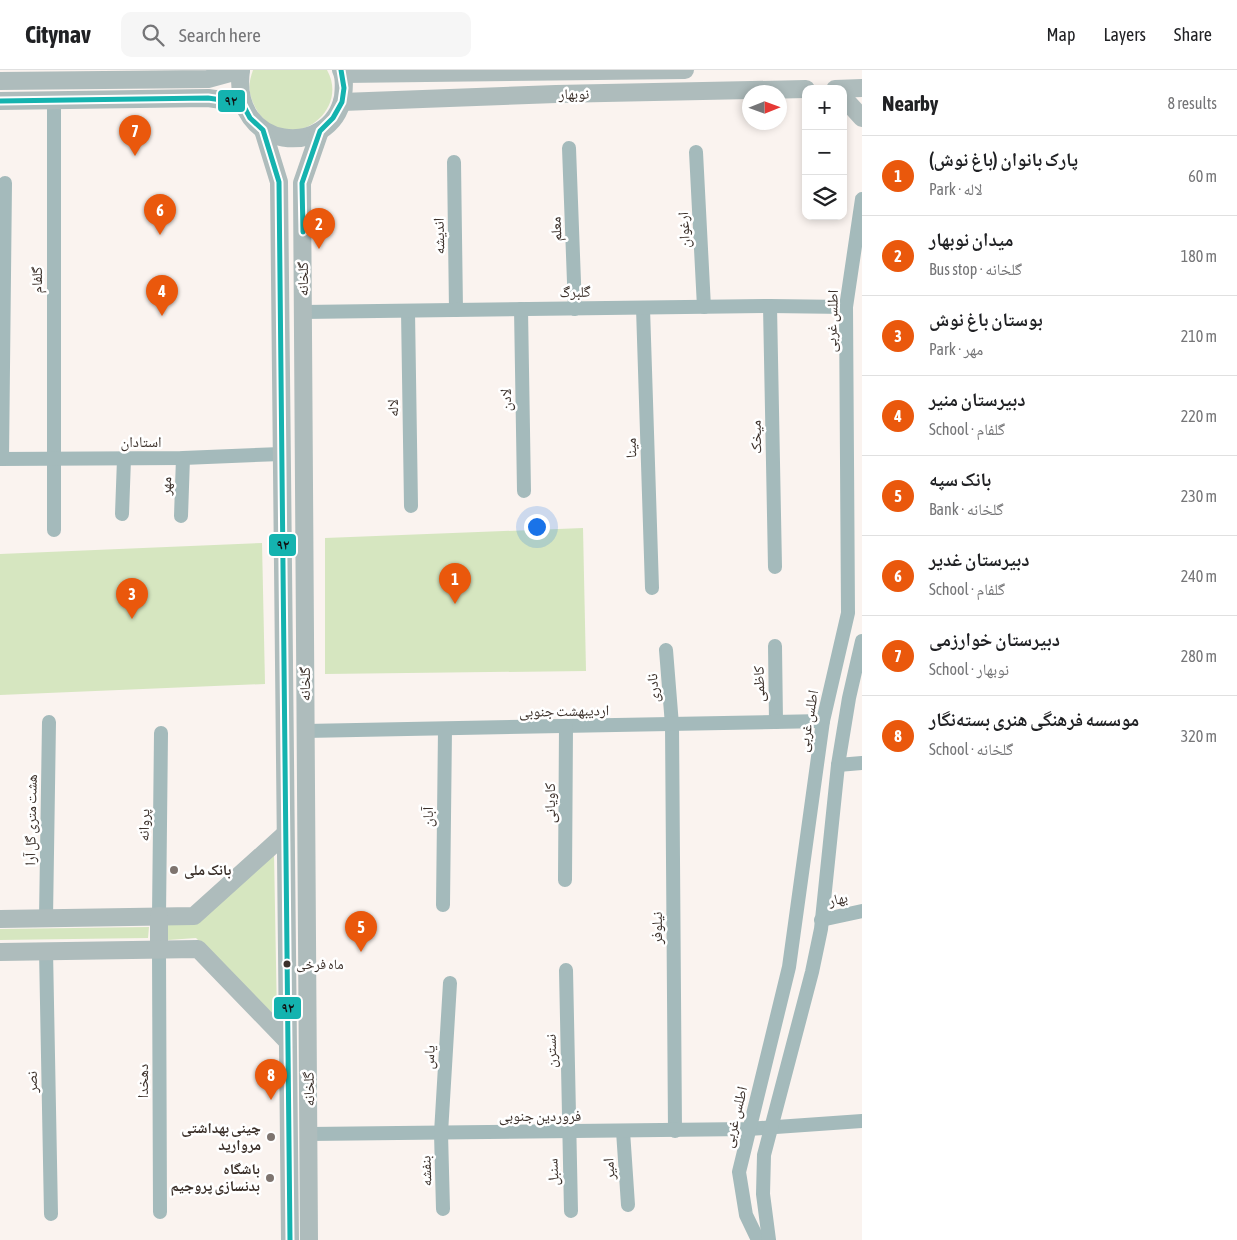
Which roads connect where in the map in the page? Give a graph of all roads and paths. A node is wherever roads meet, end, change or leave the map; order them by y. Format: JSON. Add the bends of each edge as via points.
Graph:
{"nodes":[{"id":1,"x":241,"y":70,"type":"edge"},
{"id":2,"x":669,"y":70,"type":"edge"},
{"id":3,"x":685,"y":70,"type":"edge"},
{"id":4,"x":552,"y":71,"type":"edge"},
{"id":5,"x":342,"y":72,"type":"edge"},
{"id":6,"x":434,"y":72,"type":"edge"},
{"id":7,"x":37,"y":75,"type":"edge"},
{"id":8,"x":144,"y":75,"type":"edge"},
{"id":9,"x":0,"y":81,"type":"edge"},
{"id":10,"x":862,"y":88,"type":"edge"},
{"id":11,"x":802,"y":89,"type":"edge"},
{"id":12,"x":847,"y":89,"type":"edge"},
{"id":13,"x":54,"y":100,"type":"junction"},
{"id":14,"x":0,"y":101,"type":"edge"},
{"id":15,"x":847,"y":101,"type":"edge"},
{"id":16,"x":342,"y":102,"type":"junction"},
{"id":17,"x":242,"y":103,"type":"junction"},
{"id":18,"x":862,"y":118,"type":"edge"},
{"id":19,"x":263,"y":130,"type":"junction"},
{"id":20,"x":320,"y":131,"type":"junction"},
{"id":21,"x":569,"y":148,"type":"dead end"},
{"id":22,"x":696,"y":152,"type":"dead end"},
{"id":23,"x":454,"y":162,"type":"dead end"},
{"id":24,"x":5,"y":183,"type":"dead end"},
{"id":25,"x":862,"y":199,"type":"edge"},
{"id":26,"x":770,"y":306,"type":"junction"},
{"id":27,"x":704,"y":307,"type":"junction"},
{"id":28,"x":846,"y":307,"type":"junction"},
{"id":29,"x":575,"y":308,"type":"junction"},
{"id":30,"x":643,"y":308,"type":"junction"},
{"id":31,"x":522,"y":309,"type":"junction"},
{"id":32,"x":456,"y":310,"type":"junction"},
{"id":33,"x":408,"y":311,"type":"junction"},
{"id":34,"x":303,"y":312,"type":"junction"},
{"id":35,"x":281,"y":454,"type":"junction"},
{"id":36,"x":184,"y":458,"type":"junction"},
{"id":37,"x":1,"y":459,"type":"edge"},
{"id":38,"x":53,"y":459,"type":"junction"},
{"id":39,"x":124,"y":459,"type":"junction"},
{"id":40,"x":524,"y":491,"type":"dead end"},
{"id":41,"x":411,"y":506,"type":"dead end"},
{"id":42,"x":122,"y":514,"type":"dead end"},
{"id":43,"x":180,"y":516,"type":"dead end"},
{"id":44,"x":54,"y":530,"type":"dead end"},
{"id":45,"x":775,"y":567,"type":"dead end"},
{"id":46,"x":652,"y":588,"type":"dead end"},
{"id":47,"x":862,"y":641,"type":"edge"},
{"id":48,"x":775,"y":646,"type":"dead end"},
{"id":49,"x":666,"y":650,"type":"dead end"},
{"id":50,"x":823,"y":721,"type":"junction"},
{"id":51,"x":49,"y":722,"type":"dead end"},
{"id":52,"x":776,"y":722,"type":"junction"},
{"id":53,"x":672,"y":724,"type":"junction"},
{"id":54,"x":566,"y":727,"type":"junction"},
{"id":55,"x":445,"y":729,"type":"junction"},
{"id":56,"x":305,"y":731,"type":"junction"},
{"id":57,"x":161,"y":733,"type":"dead end"},
{"id":58,"x":862,"y":763,"type":"edge"},
{"id":59,"x":838,"y":765,"type":"junction"},
{"id":60,"x":284,"y":835,"type":"junction"},
{"id":61,"x":565,"y":880,"type":"dead end"},
{"id":62,"x":443,"y":905,"type":"dead end"},
{"id":63,"x":862,"y":911,"type":"edge"},
{"id":64,"x":159,"y":916,"type":"junction"},
{"id":65,"x":46,"y":918,"type":"junction"},
{"id":66,"x":0,"y":919,"type":"edge"},
{"id":67,"x":822,"y":920,"type":"junction"},
{"id":68,"x":159,"y":949,"type":"junction"},
{"id":69,"x":46,"y":950,"type":"junction"},
{"id":70,"x":0,"y":952,"type":"edge"},
{"id":71,"x":566,"y":970,"type":"dead end"},
{"id":72,"x":450,"y":983,"type":"dead end"},
{"id":73,"x":287,"y":1041,"type":"junction"},
{"id":74,"x":862,"y":1121,"type":"edge"},
{"id":75,"x":771,"y":1128,"type":"junction"},
{"id":76,"x":748,"y":1130,"type":"junction"},
{"id":77,"x":623,"y":1131,"type":"junction"},
{"id":78,"x":675,"y":1131,"type":"junction"},
{"id":79,"x":568,"y":1132,"type":"junction"},
{"id":80,"x":441,"y":1133,"type":"junction"},
{"id":81,"x":309,"y":1134,"type":"junction"},
{"id":82,"x":628,"y":1204,"type":"dead end"},
{"id":83,"x":443,"y":1209,"type":"dead end"},
{"id":84,"x":571,"y":1211,"type":"dead end"},
{"id":85,"x":160,"y":1212,"type":"dead end"},
{"id":86,"x":51,"y":1214,"type":"dead end"},
{"id":87,"x":290,"y":1240,"type":"edge"},
{"id":88,"x":309,"y":1240,"type":"edge"},
{"id":89,"x":758,"y":1240,"type":"edge"},
{"id":90,"x":769,"y":1240,"type":"edge"}],
"edges":[{"from":1,"to":8,"type":"main road","via":[[208,79]]},
{"from":1,"to":17,"type":"main road"},
{"from":2,"to":3,"type":"main road","name":"نوبهار"},
{"from":2,"to":4,"type":"main road","name":"نوبهار"},
{"from":4,"to":6,"type":"main road","name":"نوبهار"},
{"from":5,"to":6,"type":"main road","name":"نوبهار"},
{"from":5,"to":16,"type":"main road"},
{"from":7,"to":8,"type":"main road"},
{"from":7,"to":9,"type":"main road"},
{"from":10,"to":12,"type":"main road"},
{"from":11,"to":16,"type":"main road","name":"نوبهار"},
{"from":13,"to":14,"type":"main road"},
{"from":13,"to":17,"type":"main road","via":[[208,98]]},
{"from":13,"to":38,"type":"street","name":"گلفام"},
{"from":15,"to":18,"type":"main road"},
{"from":16,"to":20,"type":"main road"},
{"from":17,"to":19,"type":"main road","via":[[250,118]]},
{"from":19,"to":20,"type":"main road","via":[[282,138],[301,138]]},
{"from":19,"to":35,"type":"main road","name":"گلخانه","via":[[278,182]]},
{"from":20,"to":34,"type":"main road","name":"گلخانه","via":[[302,182]]},
{"from":21,"to":29,"type":"street","name":"معلم"},
{"from":22,"to":27,"type":"street","name":"ارغوان"},
{"from":23,"to":32,"type":"street","name":"اندیشه"},
{"from":24,"to":37,"type":"street"},
{"from":25,"to":28,"type":"street","name":"اطلس غربی"},
{"from":26,"to":27,"type":"street","name":"گلبرگ"},
{"from":26,"to":28,"type":"street","name":"گلبرگ"},
{"from":26,"to":45,"type":"street","name":"میخک"},
{"from":27,"to":30,"type":"street","name":"گلبرگ"},
{"from":28,"to":50,"type":"street","name":"اطلس غربی","via":[[848,613]]},
{"from":29,"to":30,"type":"street","name":"گلبرگ"},
{"from":29,"to":31,"type":"street","name":"گلبرگ"},
{"from":30,"to":46,"type":"street","name":"مینا"},
{"from":31,"to":32,"type":"street","name":"گلبرگ"},
{"from":31,"to":40,"type":"street","name":"لادن"},
{"from":32,"to":33,"type":"street","name":"گلبرگ"},
{"from":33,"to":34,"type":"street","name":"گلبرگ"},
{"from":33,"to":41,"type":"street","name":"لاله"},
{"from":34,"to":56,"type":"main road","name":"گلخانه"},
{"from":35,"to":36,"type":"street","name":"استادان"},
{"from":35,"to":60,"type":"main road","name":"گلخانه"},
{"from":36,"to":39,"type":"street","name":"استادان"},
{"from":36,"to":43,"type":"street","name":"مهر"},
{"from":37,"to":38,"type":"street","name":"استادان"},
{"from":38,"to":39,"type":"street","name":"استادان"},
{"from":38,"to":44,"type":"street","name":"گلفام"},
{"from":39,"to":42,"type":"street"},
{"from":47,"to":59,"type":"street"},
{"from":48,"to":52,"type":"street","name":"کاظمی"},
{"from":49,"to":53,"type":"street","name":"نادری"},
{"from":50,"to":52,"type":"street","name":"اردیبهشت جنوبی"},
{"from":50,"to":76,"type":"street","name":"اطلس غربی","via":[[789,967]]},
{"from":51,"to":65,"type":"street","name":"هشت متری گل آرا"},
{"from":52,"to":53,"type":"street","name":"اردیبهشت جنوبی"},
{"from":53,"to":54,"type":"street","name":"اردیبهشت جنوبی"},
{"from":53,"to":78,"type":"street","name":"نیلوفر"},
{"from":54,"to":55,"type":"street","name":"اردیبهشت جنوبی"},
{"from":54,"to":61,"type":"street","name":"کاویانی"},
{"from":55,"to":56,"type":"street","name":"اردیبهشت جنوبی"},
{"from":55,"to":62,"type":"street","name":"آبان"},
{"from":56,"to":81,"type":"main road","name":"گلخانه"},
{"from":57,"to":64,"type":"street","name":"پروانه"},
{"from":58,"to":59,"type":"street"},
{"from":59,"to":67,"type":"street"},
{"from":60,"to":64,"type":"main road","via":[[194,916]]},
{"from":60,"to":73,"type":"main road","name":"گلخانه"},
{"from":63,"to":67,"type":"street","name":"بهار"},
{"from":64,"to":65,"type":"main road"},
{"from":64,"to":68,"type":"main road"},
{"from":65,"to":66,"type":"main road"},
{"from":67,"to":75,"type":"street","via":[[812,972]]},
{"from":68,"to":69,"type":"main road"},
{"from":68,"to":73,"type":"main road","via":[[198,949]]},
{"from":68,"to":85,"type":"street","name":"دهخدا"},
{"from":69,"to":70,"type":"main road"},
{"from":69,"to":86,"type":"street","name":"نصر"},
{"from":71,"to":79,"type":"street","name":"نسترن"},
{"from":72,"to":80,"type":"street","name":"یاس"},
{"from":73,"to":87,"type":"main road","name":"گلخانه"},
{"from":74,"to":75,"type":"street","name":"فروردین جنوبی"},
{"from":75,"to":76,"type":"street","name":"فروردین جنوبی"},
{"from":75,"to":90,"type":"street","via":[[764,1155],[763,1194]]},
{"from":76,"to":78,"type":"street","name":"فروردین جنوبی"},
{"from":76,"to":89,"type":"street","name":"اطلس غربی","via":[[739,1172],[746,1215]]},
{"from":77,"to":78,"type":"street","name":"فروردین جنوبی"},
{"from":77,"to":79,"type":"street","name":"فروردین جنوبی"},
{"from":77,"to":82,"type":"street","name":"امیر"},
{"from":79,"to":80,"type":"street","name":"فروردین جنوبی"},
{"from":79,"to":84,"type":"street","name":"سنبل"},
{"from":80,"to":81,"type":"street","name":"فروردین جنوبی"},
{"from":80,"to":83,"type":"street","name":"بنفشه"},
{"from":81,"to":88,"type":"main road","name":"گلخانه"}]}
